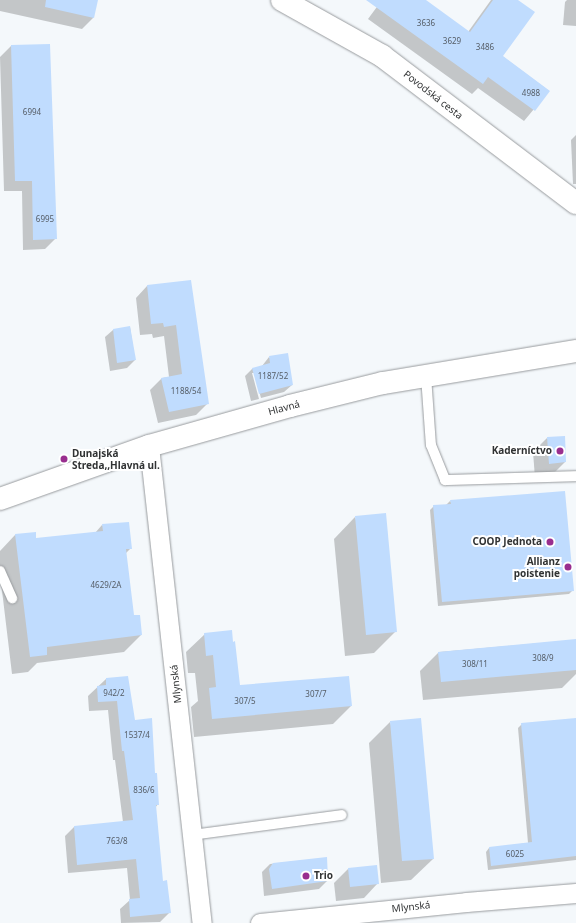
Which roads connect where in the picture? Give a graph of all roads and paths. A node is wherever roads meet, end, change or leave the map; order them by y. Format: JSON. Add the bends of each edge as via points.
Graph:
{"nodes":[{"id":1,"x":282,"y":0,"type":"edge"},
{"id":2,"x":576,"y":203,"type":"edge"},
{"id":3,"x":576,"y":351,"type":"edge"},
{"id":4,"x":426,"y":376,"type":"junction"},
{"id":5,"x":149,"y":446,"type":"junction"},
{"id":6,"x":576,"y":476,"type":"edge"},
{"id":7,"x":0,"y":499,"type":"edge"},
{"id":8,"x":0,"y":571,"type":"edge"},
{"id":9,"x":12,"y":598,"type":"dead end"},
{"id":10,"x":342,"y":815,"type":"dead end"},
{"id":11,"x":192,"y":834,"type":"junction"},
{"id":12,"x":576,"y":894,"type":"edge"},
{"id":13,"x":202,"y":923,"type":"edge"},
{"id":14,"x":260,"y":923,"type":"edge"}],
"edges":[{"from":1,"to":2,"type":"main road","name":"Povodská cesta","via":[[382,56]]},
{"from":3,"to":4,"type":"main road","name":"Hlavná"},
{"from":4,"to":5,"type":"main road","name":"Hlavná","via":[[383,383],[290,406]]},
{"from":4,"to":6,"type":"lane","via":[[431,444],[445,480]]},
{"from":5,"to":7,"type":"main road","name":"Hlavná"},
{"from":5,"to":11,"type":"street","name":"Mlynská"},
{"from":8,"to":9,"type":"lane"},
{"from":10,"to":11,"type":"lane"},
{"from":11,"to":13,"type":"street","name":"Mlynská"},
{"from":12,"to":14,"type":"street","name":"Mlynská","via":[[466,902]]}]}
